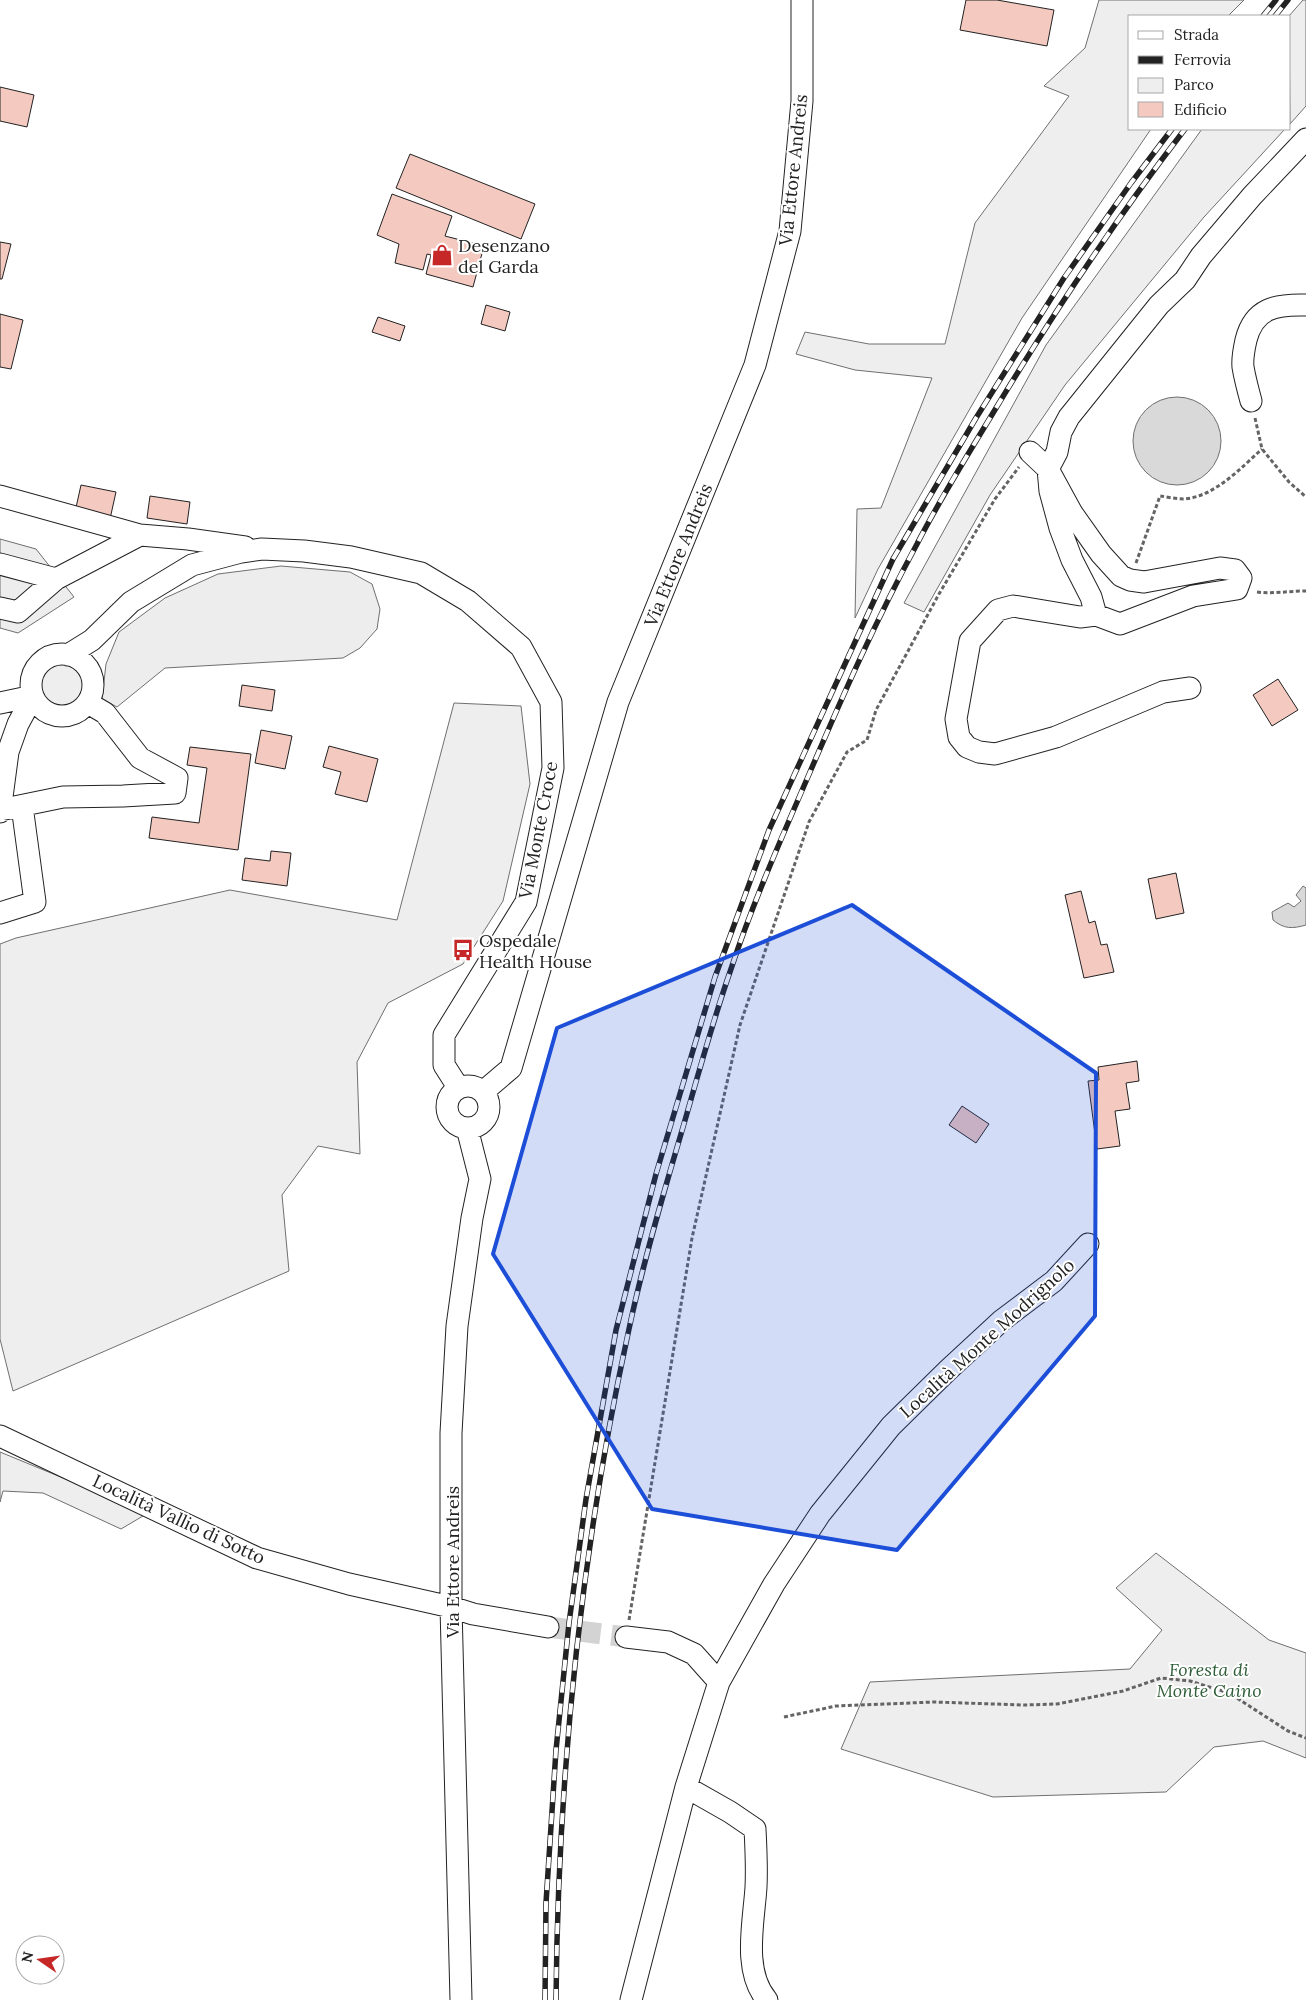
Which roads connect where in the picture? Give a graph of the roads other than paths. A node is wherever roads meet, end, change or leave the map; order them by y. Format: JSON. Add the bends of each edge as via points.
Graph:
{"nodes":[{"id":1,"x":802,"y":0,"type":"edge"},
{"id":2,"x":1306,"y":139,"type":"edge"},
{"id":3,"x":1306,"y":305,"type":"edge"},
{"id":4,"x":1251,"y":402,"type":"road end"},
{"id":5,"x":1030,"y":452,"type":"dead end"},
{"id":6,"x":1048,"y":469,"type":"junction"},
{"id":7,"x":0,"y":496,"type":"edge"},
{"id":8,"x":140,"y":536,"type":"junction"},
{"id":9,"x":262,"y":549,"type":"junction"},
{"id":10,"x":0,"y":564,"type":"edge"},
{"id":11,"x":56,"y":579,"type":"junction"},
{"id":12,"x":0,"y":608,"type":"edge"},
{"id":13,"x":1096,"y":615,"type":"junction"},
{"id":14,"x":77,"y":660,"type":"junction"},
{"id":15,"x":1190,"y":688,"type":"dead end"},
{"id":16,"x":33,"y":696,"type":"junction"},
{"id":17,"x":100,"y":697,"type":"junction"},
{"id":18,"x":0,"y":703,"type":"edge"},
{"id":19,"x":49,"y":714,"type":"junction"},
{"id":20,"x":18,"y":724,"type":"junction"},
{"id":21,"x":22,"y":806,"type":"junction"},
{"id":22,"x":0,"y":811,"type":"edge"},
{"id":23,"x":0,"y":913,"type":"edge"},
{"id":24,"x":458,"y":1088,"type":"junction"},
{"id":25,"x":484,"y":1091,"type":"junction"},
{"id":26,"x":468,"y":1128,"type":"junction"},
{"id":27,"x":1088,"y":1244,"type":"dead end"},
{"id":28,"x":0,"y":1436,"type":"edge"},
{"id":29,"x":451,"y":1607,"type":"junction"},
{"id":30,"x":548,"y":1627,"type":"tunnel mouth"},
{"id":31,"x":626,"y":1637,"type":"tunnel mouth"},
{"id":32,"x":719,"y":1682,"type":"junction"},
{"id":33,"x":686,"y":1787,"type":"junction"},
{"id":34,"x":461,"y":2000,"type":"edge"},
{"id":35,"x":631,"y":2000,"type":"edge"},
{"id":36,"x":767,"y":2000,"type":"edge"}],
"edges":[{"from":1,"to":25,"type":"street","name":"Via Ettore Andreis","via":[[802,101],[790,231],[755,365],[618,702],[511,1068]]},
{"from":2,"to":6,"type":"street","via":[[1252,196],[1184,280],[1159,305],[1070,417]]},
{"from":3,"to":4,"type":"street","via":[[1287,304],[1269,308],[1254,321],[1247,336],[1242,365]]},
{"from":5,"to":6,"type":"street"},
{"from":6,"to":13,"type":"street","via":[[1060,528]]},
{"from":6,"to":13,"type":"street","via":[[1072,513],[1121,576],[1144,582],[1220,568],[1235,570],[1242,578],[1237,589],[1193,596],[1120,624]]},
{"from":7,"to":8,"type":"street"},
{"from":8,"to":9,"type":"street"},
{"from":8,"to":11,"type":"street"},
{"from":9,"to":14,"type":"street","name":"Via Monte Croce","via":[[192,565],[131,602],[92,640]]},
{"from":9,"to":24,"type":"street","name":"Via Monte Croce","via":[[352,557],[421,573],[468,600],[521,648],[551,702],[553,768],[526,902],[444,1035],[444,1065]]},
{"from":10,"to":11,"type":"street"},
{"from":11,"to":12,"type":"street","via":[[18,612]]},
{"from":13,"to":15,"type":"street","via":[[1080,617],[1014,606],[998,610],[970,642],[956,719],[959,737],[967,748],[995,754],[1056,737],[1163,692]]},
{"from":14,"to":16,"type":"street","via":[[52,656],[44,660],[32,677]]},
{"from":14,"to":17,"type":"street","via":[[90,671]]},
{"from":16,"to":18,"type":"street"},
{"from":16,"to":19,"type":"street","via":[[41,709]]},
{"from":16,"to":20,"type":"street"},
{"from":17,"to":19,"type":"street","via":[[66,717]]},
{"from":17,"to":21,"type":"street","via":[[140,758],[177,778],[176,793],[63,797]]},
{"from":19,"to":20,"type":"street"},
{"from":20,"to":22,"type":"street","via":[[8,752]]},
{"from":21,"to":22,"type":"street"},
{"from":21,"to":23,"type":"street","via":[[35,902]]},
{"from":24,"to":25,"type":"street","via":[[476,1086]]},
{"from":24,"to":26,"type":"street","via":[[448,1100],[448,1116],[460,1127]]},
{"from":25,"to":26,"type":"street","via":[[490,1107],[488,1116],[476,1127]]},
{"from":26,"to":29,"type":"street","name":"Via Ettore Andreis","via":[[480,1180],[457,1326],[451,1433]]},
{"from":27,"to":32,"type":"street","name":"Località Monte Modrignolo","via":[[1054,1281],[995,1327],[891,1426],[820,1514],[774,1584]]},
{"from":28,"to":29,"type":"street","name":"Località Vallio di Sotto","via":[[257,1558],[349,1584]]},
{"from":29,"to":30,"type":"street","name":"Località Vallio di Sotto"},
{"from":29,"to":34,"type":"street","name":"Via Ettore Andreis"},
{"from":31,"to":32,"type":"street","via":[[668,1642],[694,1654]]},
{"from":32,"to":33,"type":"street","name":"Località Monte Modrignolo"},
{"from":33,"to":35,"type":"street","name":"Località Monte Modrignolo"},
{"from":33,"to":36,"type":"street","via":[[755,1829],[756,1886],[751,1937],[755,1974]]}]}
